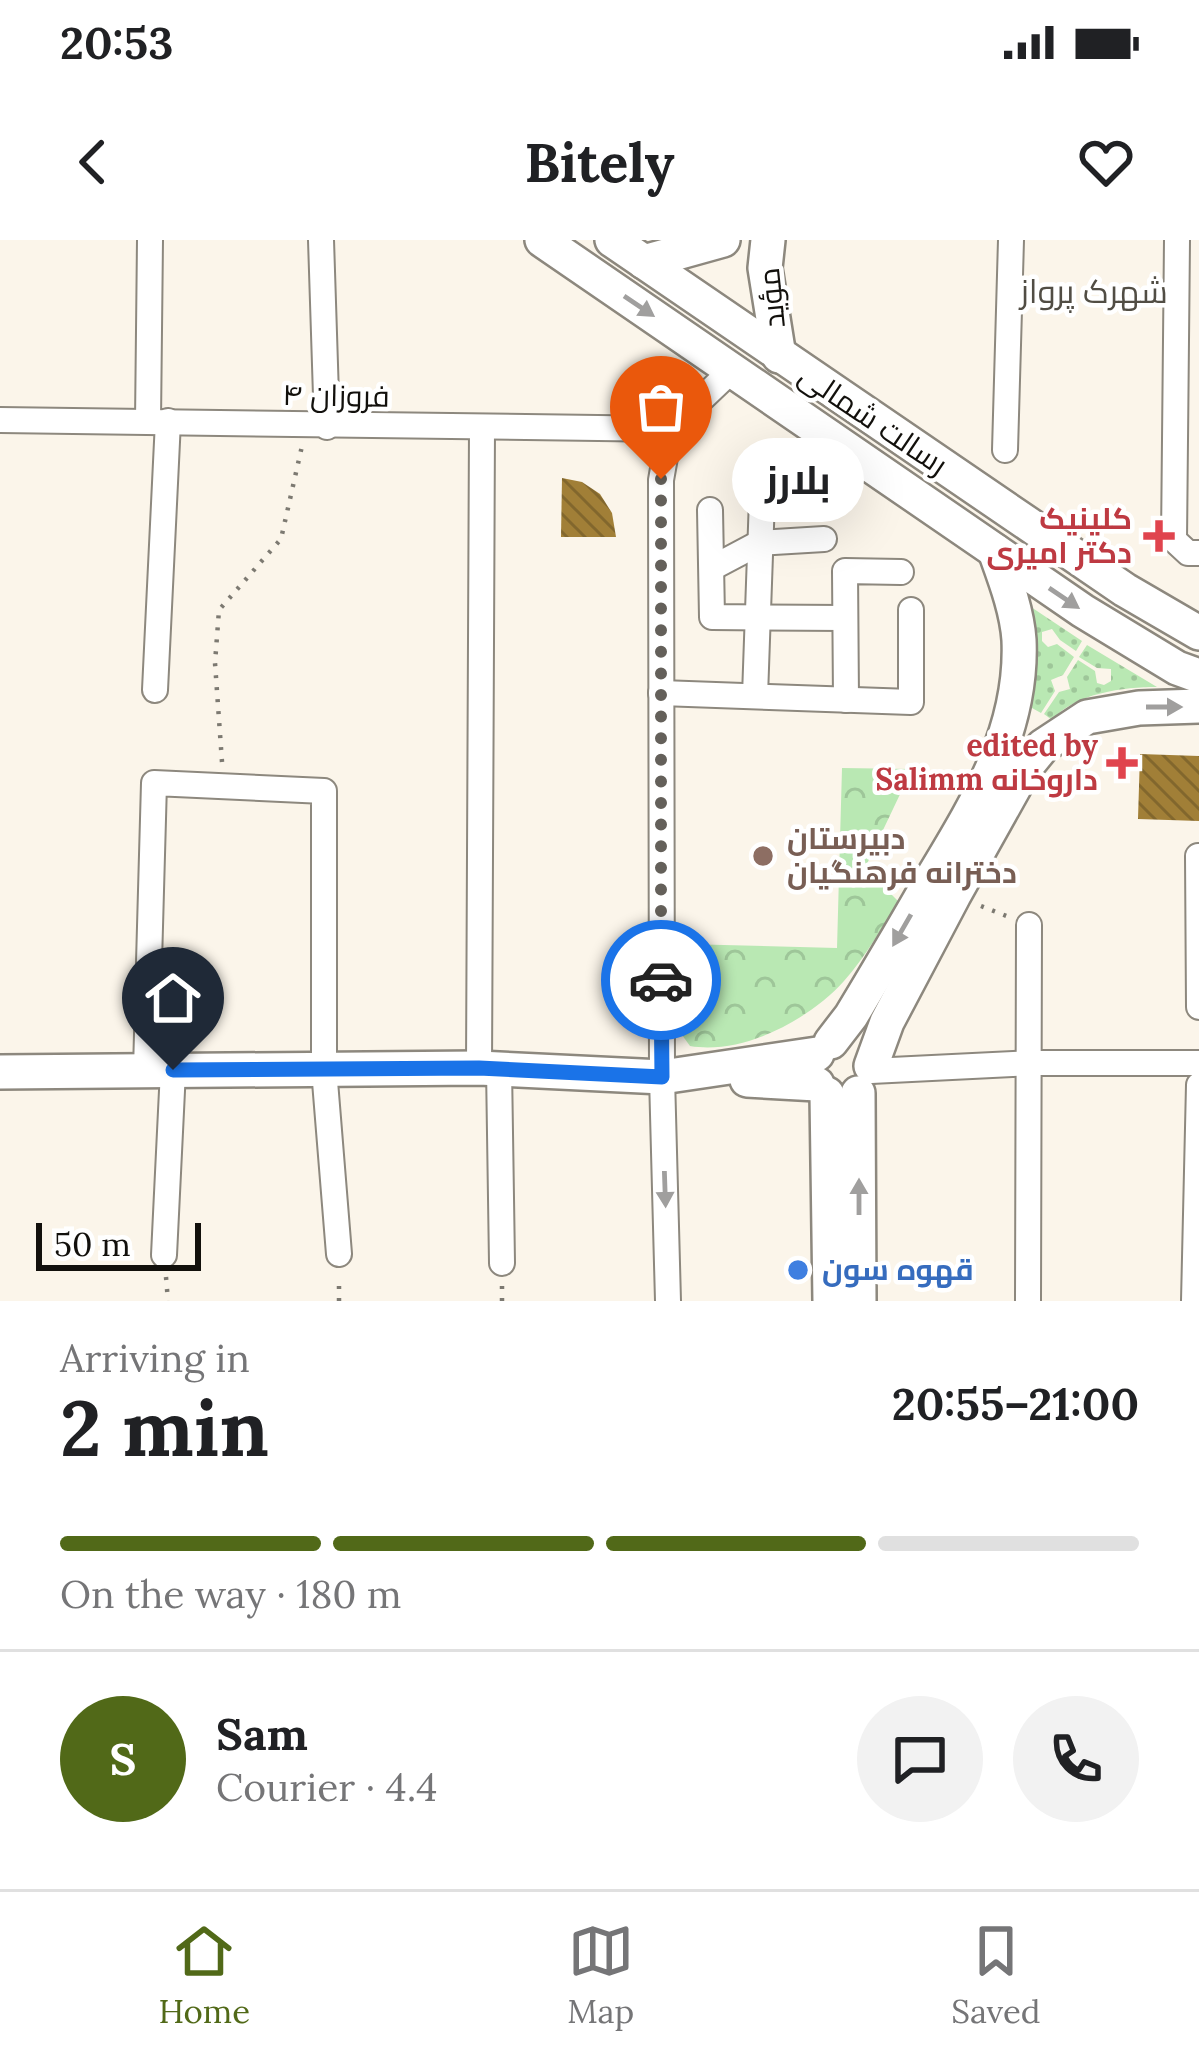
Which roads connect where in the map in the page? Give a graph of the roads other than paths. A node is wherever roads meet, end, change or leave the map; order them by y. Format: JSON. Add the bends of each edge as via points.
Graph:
{"nodes":[{"id":1,"x":150,"y":240,"type":"edge"},
{"id":2,"x":321,"y":240,"type":"edge"},
{"id":3,"x":542,"y":240,"type":"edge"},
{"id":4,"x":612,"y":240,"type":"edge"},
{"id":5,"x":723,"y":240,"type":"edge"},
{"id":6,"x":768,"y":240,"type":"edge"},
{"id":7,"x":1011,"y":240,"type":"edge"},
{"id":8,"x":1177,"y":240,"type":"edge"},
{"id":9,"x":644,"y":262,"type":"junction"},
{"id":10,"x":779,"y":356,"type":"junction"},
{"id":11,"x":732,"y":370,"type":"junction"},
{"id":12,"x":0,"y":420,"type":"edge"},
{"id":13,"x":158,"y":421,"type":"junction"},
{"id":14,"x":316,"y":427,"type":"junction"},
{"id":15,"x":482,"y":428,"type":"junction"},
{"id":16,"x":670,"y":429,"type":"junction"},
{"id":17,"x":1005,"y":450,"type":"dead end"},
{"id":18,"x":763,"y":470,"type":"dead end"},
{"id":19,"x":710,"y":510,"type":"dead end"},
{"id":20,"x":824,"y":539,"type":"dead end"},
{"id":21,"x":759,"y":543,"type":"junction"},
{"id":22,"x":1189,"y":550,"type":"edge"},
{"id":23,"x":995,"y":551,"type":"junction"},
{"id":24,"x":712,"y":568,"type":"junction"},
{"id":25,"x":901,"y":572,"type":"dead end"},
{"id":26,"x":911,"y":610,"type":"dead end"},
{"id":27,"x":845,"y":618,"type":"junction"},
{"id":28,"x":757,"y":619,"type":"junction"},
{"id":29,"x":1199,"y":633,"type":"edge"},
{"id":30,"x":1199,"y":676,"type":"edge"},
{"id":31,"x":155,"y":690,"type":"dead end"},
{"id":32,"x":661,"y":693,"type":"junction"},
{"id":33,"x":754,"y":697,"type":"junction"},
{"id":34,"x":846,"y":700,"type":"junction"},
{"id":35,"x":1199,"y":706,"type":"edge"},
{"id":36,"x":1008,"y":730,"type":"junction"},
{"id":37,"x":1043,"y":746,"type":"junction"},
{"id":38,"x":1198,"y":856,"type":"edge"},
{"id":39,"x":1029,"y":925,"type":"road end"},
{"id":40,"x":1199,"y":1007,"type":"edge"},
{"id":41,"x":1199,"y":1063,"type":"edge"},
{"id":42,"x":1030,"y":1064,"type":"junction"},
{"id":43,"x":489,"y":1068,"type":"junction"},
{"id":44,"x":324,"y":1069,"type":"junction"},
{"id":45,"x":160,"y":1070,"type":"junction"},
{"id":46,"x":0,"y":1072,"type":"edge"},
{"id":47,"x":842,"y":1072,"type":"junction"},
{"id":48,"x":662,"y":1077,"type":"junction"},
{"id":49,"x":1199,"y":1085,"type":"edge"},
{"id":50,"x":339,"y":1254,"type":"dead end"},
{"id":51,"x":164,"y":1255,"type":"dead end"},
{"id":52,"x":502,"y":1263,"type":"dead end"},
{"id":53,"x":1197,"y":1275,"type":"edge"},
{"id":54,"x":668,"y":1301,"type":"edge"},
{"id":55,"x":830,"y":1301,"type":"edge"},
{"id":56,"x":860,"y":1301,"type":"edge"},
{"id":57,"x":1028,"y":1301,"type":"edge"},
{"id":58,"x":1194,"y":1301,"type":"edge"}],
"edges":[{"from":1,"to":13,"type":"street"},
{"from":2,"to":14,"type":"street"},
{"from":3,"to":11,"type":"street","name":"رسالت شمالی","one_way":true},
{"from":4,"to":9,"type":"street","name":"رسالت شمالی"},
{"from":5,"to":9,"type":"street","name":"مؤید"},
{"from":6,"to":10,"type":"street","name":"مؤید"},
{"from":7,"to":17,"type":"street"},
{"from":8,"to":22,"type":"street","via":[[1174,540]]},
{"from":9,"to":10,"type":"street","name":"رسالت شمالی"},
{"from":10,"to":29,"type":"street","name":"رسالت شمالی"},
{"from":11,"to":16,"type":"street"},
{"from":11,"to":23,"type":"street","name":"رسالت شمالی"},
{"from":12,"to":13,"type":"street","name":"فروزان ۴"},
{"from":13,"to":14,"type":"street","name":"فروزان ۴"},
{"from":13,"to":31,"type":"street"},
{"from":14,"to":15,"type":"street","name":"فروزان ۴"},
{"from":15,"to":16,"type":"street","name":"فروزان ۴"},
{"from":15,"to":43,"type":"street"},
{"from":16,"to":32,"type":"street","via":[[661,479]]},
{"from":18,"to":21,"type":"street"},
{"from":19,"to":24,"type":"street"},
{"from":20,"to":21,"type":"street"},
{"from":21,"to":24,"type":"street"},
{"from":21,"to":28,"type":"street"},
{"from":23,"to":30,"type":"street","name":"رسالت شمالی","one_way":true},
{"from":23,"to":36,"type":"street","via":[[1018,641]]},
{"from":24,"to":28,"type":"street","via":[[712,617]]},
{"from":25,"to":27,"type":"street","via":[[844,572]]},
{"from":26,"to":34,"type":"street","via":[[910,702]]},
{"from":27,"to":28,"type":"street"},
{"from":27,"to":34,"type":"street"},
{"from":28,"to":33,"type":"street"},
{"from":32,"to":33,"type":"street"},
{"from":32,"to":48,"type":"street"},
{"from":33,"to":34,"type":"street"},
{"from":37,"to":35,"type":"street","one_way":true,"via":[[1087,717]]},
{"from":36,"to":37,"type":"street","via":[[1026,723]]},
{"from":36,"to":47,"type":"street","one_way":true,"via":[[964,824],[851,1016]]},
{"from":37,"to":47,"type":"street","via":[[887,1022]]},
{"from":38,"to":40,"type":"street"},
{"from":39,"to":42,"type":"street"},
{"from":41,"to":42,"type":"street"},
{"from":42,"to":47,"type":"street"},
{"from":42,"to":57,"type":"street"},
{"from":43,"to":44,"type":"street"},
{"from":43,"to":48,"type":"street"},
{"from":43,"to":52,"type":"street"},
{"from":44,"to":45,"type":"street"},
{"from":44,"to":45,"type":"street","via":[[324,790],[154,783]]},
{"from":44,"to":50,"type":"street"},
{"from":45,"to":46,"type":"street"},
{"from":45,"to":51,"type":"street"},
{"from":47,"to":48,"type":"street"},
{"from":47,"to":55,"type":"street"},
{"from":56,"to":47,"type":"street","one_way":true},
{"from":48,"to":54,"type":"street","one_way":true},
{"from":49,"to":53,"type":"street"},
{"from":53,"to":58,"type":"street"}]}
